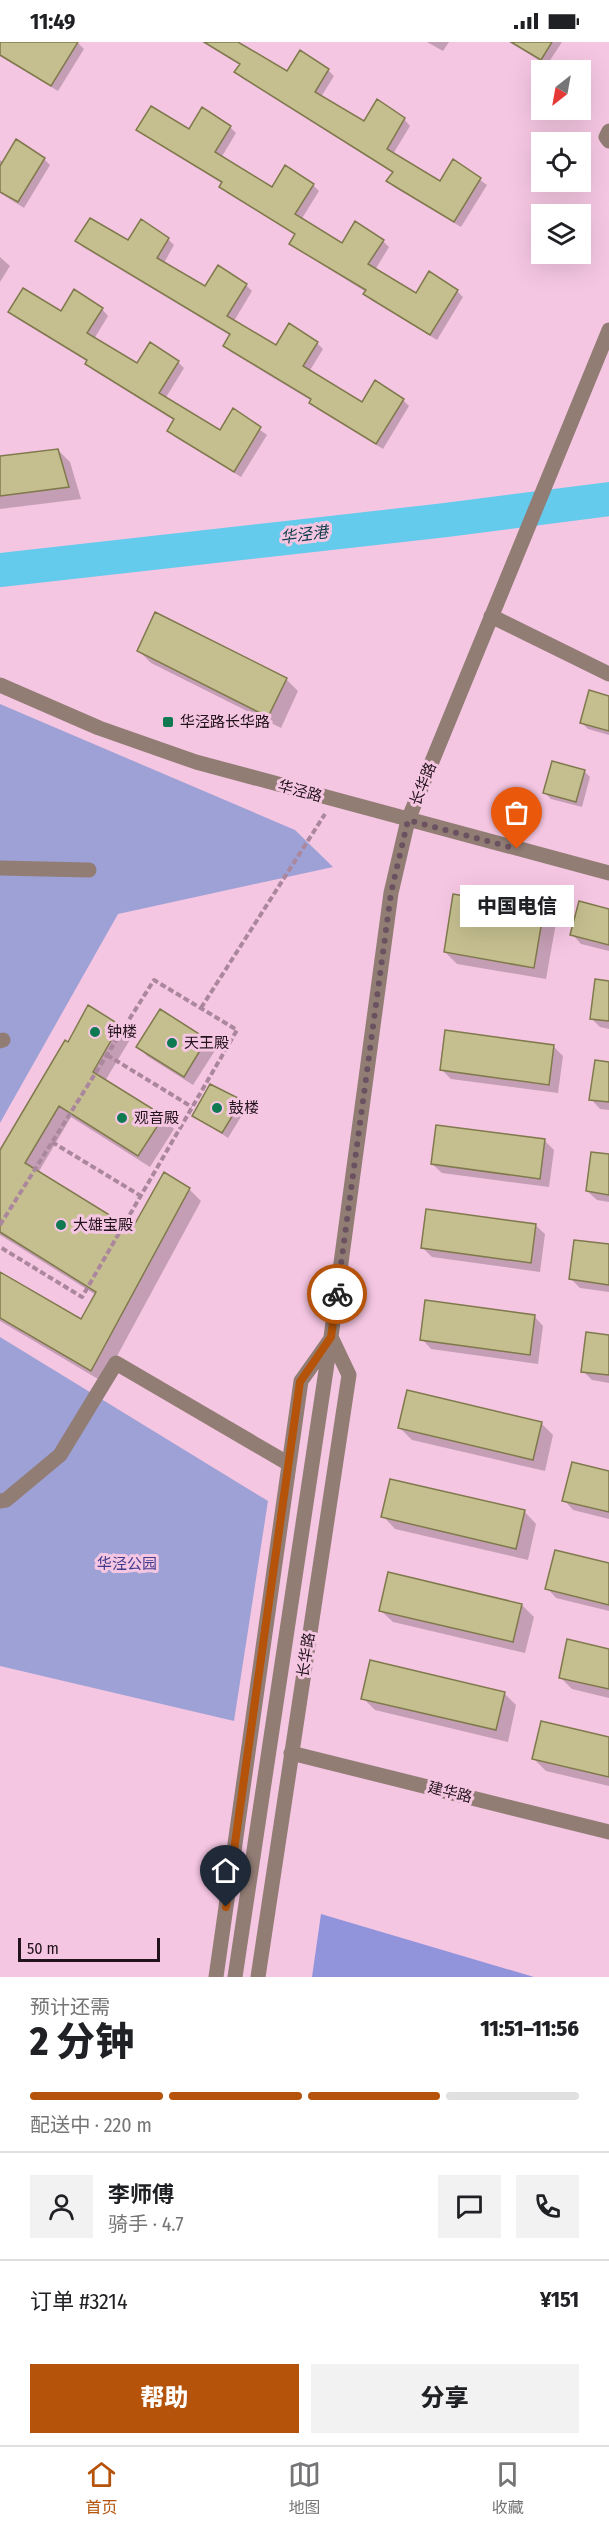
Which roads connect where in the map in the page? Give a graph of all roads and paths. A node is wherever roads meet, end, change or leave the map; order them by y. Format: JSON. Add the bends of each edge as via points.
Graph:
{"nodes":[{"id":1,"x":609,"y":131,"type":"edge"},
{"id":2,"x":609,"y":141,"type":"edge"},
{"id":3,"x":609,"y":330,"type":"edge"},
{"id":4,"x":492,"y":616,"type":"junction"},
{"id":5,"x":609,"y":674,"type":"edge"},
{"id":6,"x":0,"y":685,"type":"edge"},
{"id":7,"x":334,"y":800,"type":"junction"},
{"id":8,"x":408,"y":820,"type":"junction"},
{"id":9,"x":0,"y":868,"type":"edge"},
{"id":10,"x":89,"y":870,"type":"dead end"},
{"id":11,"x":609,"y":873,"type":"edge"},
{"id":12,"x":201,"y":1008,"type":"junction"},
{"id":13,"x":107,"y":1055,"type":"junction"},
{"id":14,"x":192,"y":1107,"type":"junction"},
{"id":15,"x":52,"y":1142,"type":"junction"},
{"id":16,"x":141,"y":1196,"type":"junction"},
{"id":17,"x":0,"y":1225,"type":"edge"},
{"id":18,"x":0,"y":1247,"type":"edge"},
{"id":19,"x":331,"y":1337,"type":"junction"},
{"id":20,"x":289,"y":1464,"type":"junction"},
{"id":21,"x":0,"y":1501,"type":"edge"},
{"id":22,"x":291,"y":1753,"type":"junction"},
{"id":23,"x":609,"y":1832,"type":"edge"},
{"id":24,"x":216,"y":1977,"type":"edge"},
{"id":25,"x":235,"y":1977,"type":"edge"},
{"id":26,"x":258,"y":1977,"type":"edge"}],
"edges":[{"from":1,"to":2,"type":"street"},
{"from":3,"to":4,"type":"street","name":"长华路"},
{"from":4,"to":5,"type":"street"},
{"from":4,"to":8,"type":"street","name":"长华路"},
{"from":6,"to":7,"type":"street","name":"华泾路","via":[[154,748]]},
{"from":7,"to":8,"type":"street","name":"华泾路"},
{"from":7,"to":12,"type":"path"},
{"from":8,"to":11,"type":"street","name":"华泾路"},
{"from":8,"to":19,"type":"street","name":"长华路","via":[[391,893]]},
{"from":9,"to":10,"type":"street"},
{"from":12,"to":13,"type":"path","via":[[154,980]]},
{"from":12,"to":14,"type":"path","via":[[237,1030]]},
{"from":13,"to":14,"type":"path"},
{"from":13,"to":15,"type":"path"},
{"from":14,"to":16,"type":"path"},
{"from":15,"to":16,"type":"path"},
{"from":15,"to":17,"type":"path"},
{"from":16,"to":18,"type":"path","via":[[82,1297]]},
{"from":19,"to":20,"type":"street","name":"长华路","via":[[300,1382]]},
{"from":19,"to":22,"type":"street","name":"长华路","via":[[350,1375]]},
{"from":19,"to":25,"type":"street","name":"长华路"},
{"from":20,"to":21,"type":"street","via":[[116,1363],[60,1455]]},
{"from":20,"to":24,"type":"street","name":"长华路"},
{"from":22,"to":23,"type":"street","name":"建华路"},
{"from":22,"to":26,"type":"street","name":"长华路"}]}
